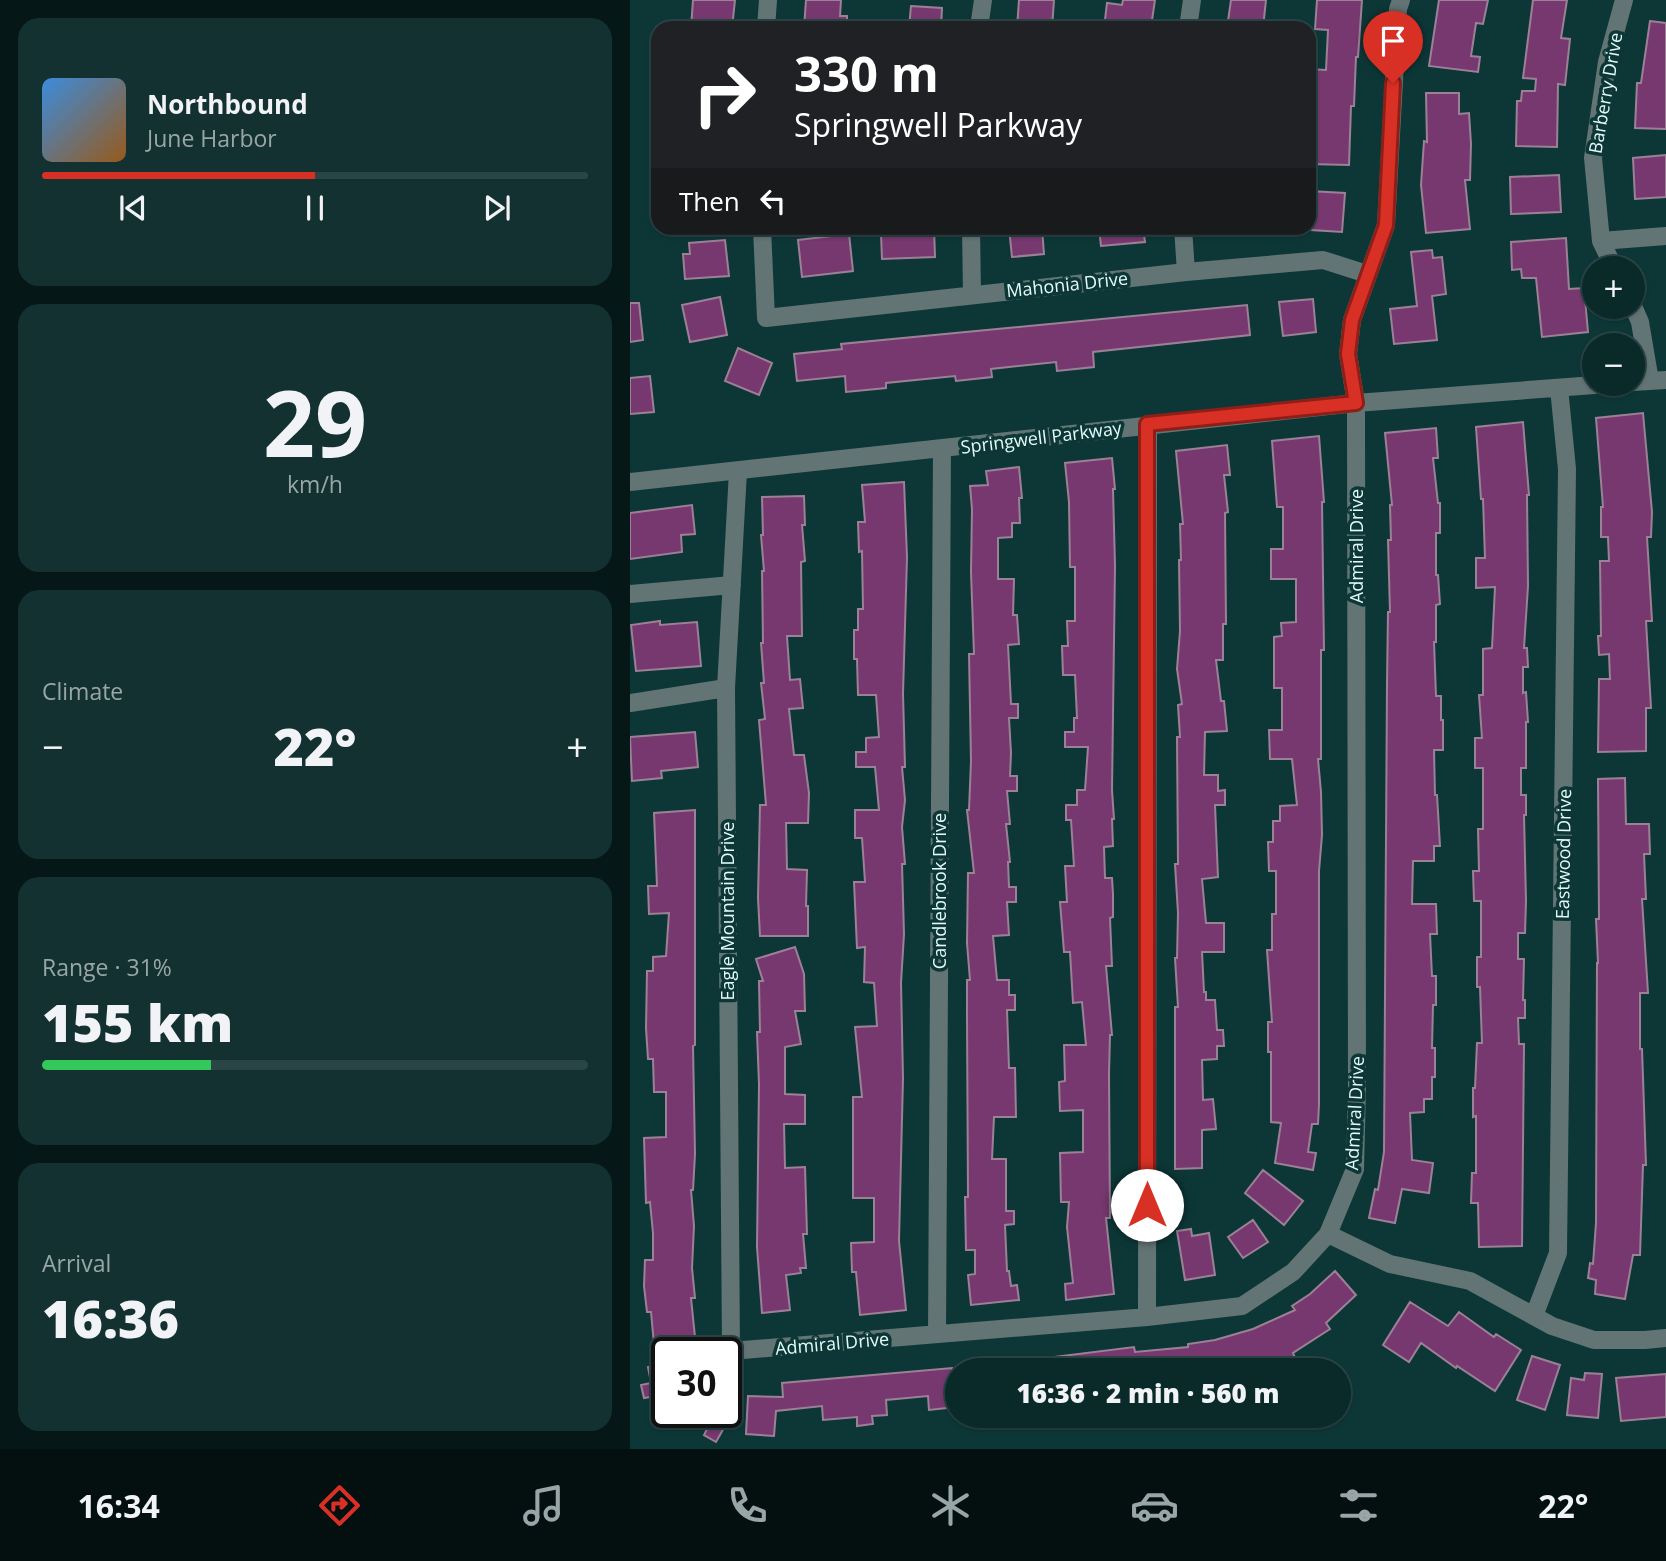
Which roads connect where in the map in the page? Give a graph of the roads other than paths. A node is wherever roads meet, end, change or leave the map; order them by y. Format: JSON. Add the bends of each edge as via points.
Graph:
{"nodes":[{"id":1,"x":768,"y":0,"type":"edge"},
{"id":2,"x":983,"y":0,"type":"edge"},
{"id":3,"x":1192,"y":0,"type":"edge"},
{"id":4,"x":1401,"y":0,"type":"edge"},
{"id":5,"x":1624,"y":0,"type":"edge"},
{"id":6,"x":766,"y":21,"type":"edge"},
{"id":7,"x":980,"y":21,"type":"edge"},
{"id":8,"x":1189,"y":21,"type":"edge"},
{"id":9,"x":762,"y":235,"type":"edge"},
{"id":10,"x":971,"y":235,"type":"edge"},
{"id":11,"x":1183,"y":235,"type":"edge"},
{"id":12,"x":1666,"y":236,"type":"edge"},
{"id":13,"x":1601,"y":241,"type":"junction"},
{"id":14,"x":1608,"y":256,"type":"edge"},
{"id":15,"x":1186,"y":272,"type":"junction"},
{"id":16,"x":1367,"y":274,"type":"junction"},
{"id":17,"x":972,"y":294,"type":"junction"},
{"id":18,"x":1639,"y":319,"type":"edge"},
{"id":19,"x":1650,"y":381,"type":"edge"},
{"id":20,"x":1582,"y":386,"type":"edge"},
{"id":21,"x":1559,"y":388,"type":"junction"},
{"id":22,"x":1356,"y":403,"type":"junction"},
{"id":23,"x":1147,"y":424,"type":"junction"},
{"id":24,"x":942,"y":448,"type":"junction"},
{"id":25,"x":738,"y":471,"type":"junction"},
{"id":26,"x":630,"y":482,"type":"edge"},
{"id":27,"x":732,"y":585,"type":"junction"},
{"id":28,"x":630,"y":594,"type":"edge"},
{"id":29,"x":726,"y":688,"type":"junction"},
{"id":30,"x":630,"y":703,"type":"edge"},
{"id":31,"x":1328,"y":1234,"type":"junction"},
{"id":32,"x":1534,"y":1316,"type":"junction"},
{"id":33,"x":1147,"y":1317,"type":"junction"},
{"id":34,"x":936,"y":1334,"type":"junction"},
{"id":35,"x":731,"y":1337,"type":"edge"},
{"id":36,"x":1666,"y":1338,"type":"edge"},
{"id":37,"x":742,"y":1350,"type":"edge"}],
"edges":[{"from":1,"to":6,"type":"street"},
{"from":2,"to":7,"type":"street"},
{"from":3,"to":8,"type":"street"},
{"from":4,"to":16,"type":"street","name":"Admiral Drive","via":[[1386,225]]},
{"from":5,"to":13,"type":"street","name":"Barberry Drive","via":[[1607,62],[1593,158]]},
{"from":9,"to":17,"type":"street","name":"Mahonia Drive","via":[[766,318]]},
{"from":10,"to":17,"type":"street"},
{"from":11,"to":15,"type":"street"},
{"from":12,"to":13,"type":"street"},
{"from":13,"to":14,"type":"street","name":"Barberry Drive"},
{"from":15,"to":16,"type":"street","name":"Mahonia Drive","via":[[1323,260]]},
{"from":15,"to":17,"type":"street","name":"Mahonia Drive"},
{"from":16,"to":22,"type":"street","name":"Admiral Drive","via":[[1352,320],[1348,354]]},
{"from":18,"to":19,"type":"street"},
{"from":20,"to":21,"type":"street","name":"Springwell Parkway"},
{"from":21,"to":22,"type":"street","name":"Springwell Parkway"},
{"from":21,"to":32,"type":"street","name":"Eastwood Drive","via":[[1567,469],[1558,1253]]},
{"from":22,"to":23,"type":"street","name":"Springwell Parkway"},
{"from":22,"to":31,"type":"street","name":"Admiral Drive","via":[[1355,1169]]},
{"from":23,"to":24,"type":"street","name":"Springwell Parkway"},
{"from":23,"to":33,"type":"street"},
{"from":24,"to":25,"type":"street","name":"Springwell Parkway"},
{"from":24,"to":34,"type":"street","name":"Candlebrook Drive"},
{"from":25,"to":26,"type":"street","name":"Springwell Parkway"},
{"from":25,"to":27,"type":"street","name":"Eagle Mountain Drive"},
{"from":27,"to":28,"type":"street"},
{"from":27,"to":29,"type":"street","name":"Eagle Mountain Drive"},
{"from":29,"to":30,"type":"street"},
{"from":29,"to":35,"type":"street","name":"Eagle Mountain Drive"},
{"from":31,"to":32,"type":"street","via":[[1390,1264],[1470,1281]]},
{"from":31,"to":33,"type":"street","name":"Admiral Drive","via":[[1293,1272],[1242,1306]]},
{"from":32,"to":36,"type":"street","via":[[1594,1340]]},
{"from":33,"to":34,"type":"street","name":"Admiral Drive"},
{"from":34,"to":37,"type":"street","name":"Admiral Drive"}]}
